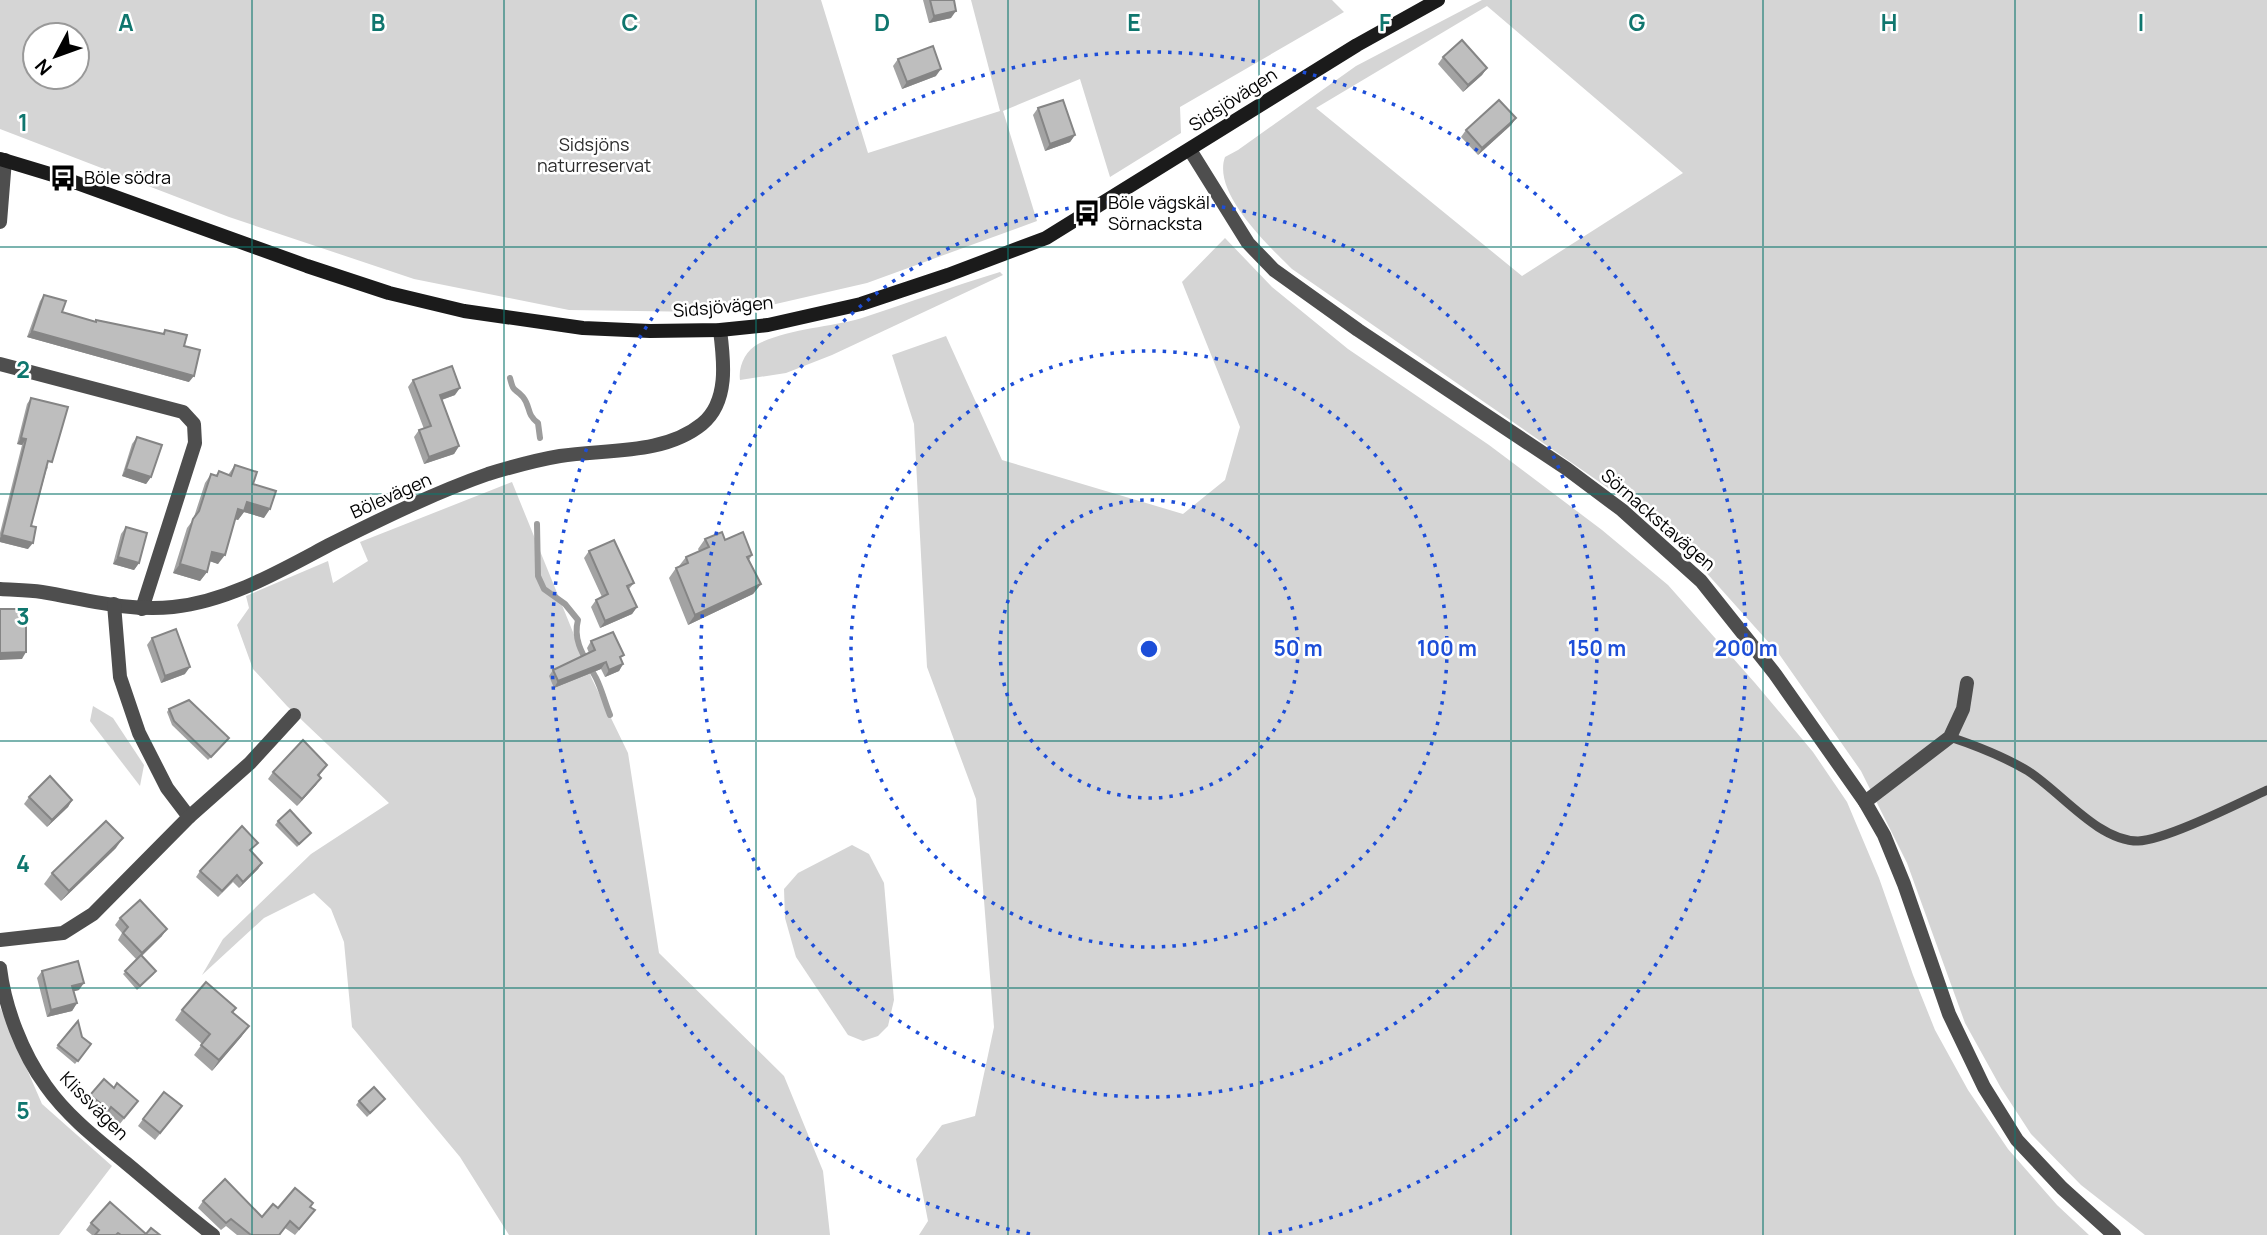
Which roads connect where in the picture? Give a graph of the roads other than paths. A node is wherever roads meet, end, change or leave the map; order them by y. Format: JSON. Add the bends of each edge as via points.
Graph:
{"nodes":[{"id":1,"x":1438,"y":0,"type":"edge"},
{"id":2,"x":1190,"y":150,"type":"junction"},
{"id":3,"x":3,"y":160,"type":"edge"},
{"id":4,"x":0,"y":222,"type":"edge"},
{"id":5,"x":720,"y":330,"type":"junction"},
{"id":6,"x":0,"y":364,"type":"edge"},
{"id":7,"x":0,"y":589,"type":"edge"},
{"id":8,"x":114,"y":604,"type":"junction"},
{"id":9,"x":142,"y":608,"type":"junction"},
{"id":10,"x":1967,"y":683,"type":"dead end"},
{"id":11,"x":294,"y":715,"type":"dead end"},
{"id":12,"x":1950,"y":737,"type":"junction"},
{"id":13,"x":2267,"y":790,"type":"edge"},
{"id":14,"x":1866,"y":802,"type":"junction"},
{"id":15,"x":189,"y":817,"type":"junction"},
{"id":16,"x":0,"y":940,"type":"edge"},
{"id":17,"x":0,"y":968,"type":"edge"},
{"id":18,"x":213,"y":1235,"type":"edge"},
{"id":19,"x":2114,"y":1235,"type":"edge"}],
"edges":[{"from":1,"to":2,"type":"main road","name":"Sidsjövägen"},
{"from":2,"to":5,"type":"main road","name":"Sidsjövägen","via":[[1046,239],[861,304],[768,325]]},
{"from":2,"to":14,"type":"street","name":"Sörnackstavägen","via":[[1248,243],[1275,270],[1567,469],[1622,510],[1701,581],[1775,674]]},
{"from":3,"to":4,"type":"street"},
{"from":3,"to":5,"type":"main road","name":"Sidsjövägen","via":[[307,267],[464,311],[583,328]]},
{"from":5,"to":9,"type":"street","name":"Bölevägen","via":[[722,390],[715,411],[679,438],[559,457],[488,475],[378,521],[223,596],[175,607]]},
{"from":6,"to":9,"type":"street","via":[[183,412],[194,424],[195,443]]},
{"from":7,"to":8,"type":"street","name":"Bölevägen"},
{"from":8,"to":9,"type":"street","name":"Bölevägen"},
{"from":8,"to":15,"type":"street","via":[[120,677],[135,722],[167,788]]},
{"from":10,"to":12,"type":"street","via":[[1963,709]]},
{"from":11,"to":15,"type":"street","via":[[250,763]]},
{"from":12,"to":13,"type":"lane","via":[[1980,746],[2028,772],[2116,838],[2140,841],[2160,836]]},
{"from":12,"to":14,"type":"street"},
{"from":14,"to":19,"type":"street","name":"Sörnackstavägen","via":[[1904,884],[1949,1014],[1984,1087],[2017,1140]]},
{"from":15,"to":16,"type":"street","via":[[93,914],[63,933]]},
{"from":17,"to":18,"type":"street","name":"Klissvägen","via":[[29,1061],[47,1088],[87,1131]]}]}
